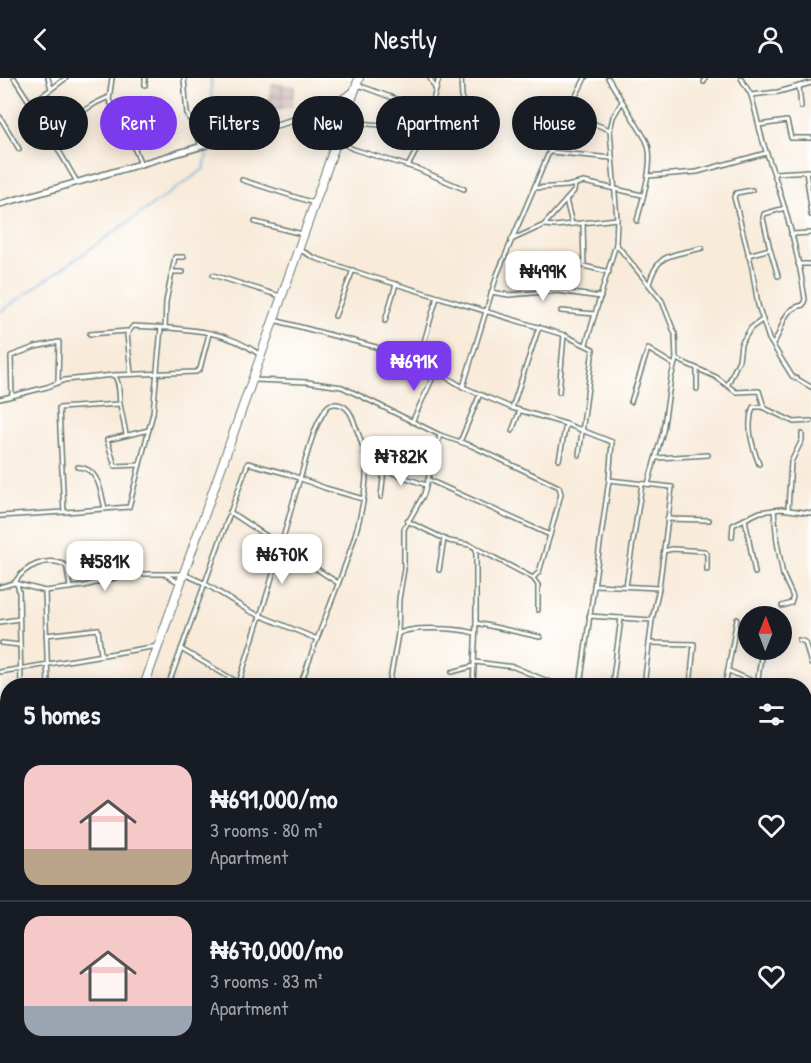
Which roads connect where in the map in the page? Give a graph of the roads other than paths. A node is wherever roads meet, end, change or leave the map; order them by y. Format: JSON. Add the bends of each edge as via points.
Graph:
{"nodes":[{"id":1,"x":14,"y":78,"type":"edge"},
{"id":2,"x":48,"y":78,"type":"edge"},
{"id":3,"x":66,"y":78,"type":"edge"},
{"id":4,"x":112,"y":78,"type":"edge"},
{"id":5,"x":145,"y":78,"type":"edge"},
{"id":6,"x":184,"y":78,"type":"edge"},
{"id":7,"x":430,"y":78,"type":"edge"},
{"id":8,"x":439,"y":78,"type":"edge"},
{"id":9,"x":461,"y":78,"type":"edge"},
{"id":10,"x":585,"y":78,"type":"edge"},
{"id":11,"x":608,"y":78,"type":"edge"},
{"id":12,"x":741,"y":78,"type":"edge"},
{"id":13,"x":811,"y":83,"type":"edge"},
{"id":14,"x":356,"y":84,"type":"edge"},
{"id":15,"x":145,"y":85,"type":"dead end"},
{"id":16,"x":799,"y":87,"type":"junction"},
{"id":17,"x":51,"y":88,"type":"junction"},
{"id":18,"x":436,"y":90,"type":"junction"},
{"id":19,"x":751,"y":95,"type":"junction"},
{"id":20,"x":26,"y":96,"type":"edge"},
{"id":21,"x":41,"y":96,"type":"edge"},
{"id":22,"x":109,"y":96,"type":"edge"},
{"id":23,"x":388,"y":96,"type":"edge"},
{"id":24,"x":462,"y":96,"type":"edge"},
{"id":25,"x":576,"y":96,"type":"edge"},
{"id":26,"x":622,"y":102,"type":"junction"},
{"id":27,"x":801,"y":107,"type":"dead end"},
{"id":28,"x":0,"y":117,"type":"edge"},
{"id":29,"x":189,"y":118,"type":"edge"},
{"id":30,"x":597,"y":125,"type":"edge"},
{"id":31,"x":759,"y":125,"type":"junction"},
{"id":32,"x":610,"y":130,"type":"junction"},
{"id":33,"x":811,"y":138,"type":"edge"},
{"id":34,"x":18,"y":147,"type":"edge"},
{"id":35,"x":59,"y":150,"type":"edge"},
{"id":36,"x":134,"y":150,"type":"edge"},
{"id":37,"x":190,"y":150,"type":"edge"},
{"id":38,"x":334,"y":150,"type":"edge"},
{"id":39,"x":359,"y":150,"type":"edge"},
{"id":40,"x":551,"y":152,"type":"joint"},
{"id":41,"x":766,"y":153,"type":"junction"},
{"id":42,"x":611,"y":158,"type":"junction"},
{"id":43,"x":141,"y":164,"type":"junction"},
{"id":44,"x":408,"y":166,"type":"junction"},
{"id":45,"x":809,"y":171,"type":"edge"},
{"id":46,"x":775,"y":173,"type":"junction"},
{"id":47,"x":648,"y":176,"type":"junction"},
{"id":48,"x":242,"y":180,"type":"dead end"},
{"id":49,"x":576,"y":183,"type":"junction"},
{"id":50,"x":78,"y":184,"type":"junction"},
{"id":51,"x":535,"y":188,"type":"junction"},
{"id":52,"x":615,"y":188,"type":"junction"},
{"id":53,"x":464,"y":189,"type":"dead end"},
{"id":54,"x":753,"y":190,"type":"dead end"},
{"id":55,"x":643,"y":195,"type":"junction"},
{"id":56,"x":566,"y":200,"type":"junction"},
{"id":57,"x":315,"y":203,"type":"junction"},
{"id":58,"x":0,"y":204,"type":"edge"},
{"id":59,"x":785,"y":208,"type":"junction"},
{"id":60,"x":811,"y":208,"type":"edge"},
{"id":61,"x":811,"y":215,"type":"edge"},
{"id":62,"x":617,"y":219,"type":"junction"},
{"id":63,"x":638,"y":221,"type":"dead end"},
{"id":64,"x":255,"y":222,"type":"dead end"},
{"id":65,"x":583,"y":223,"type":"junction"},
{"id":66,"x":572,"y":224,"type":"junction"},
{"id":67,"x":544,"y":225,"type":"junction"},
{"id":68,"x":811,"y":233,"type":"edge"},
{"id":69,"x":791,"y":234,"type":"junction"},
{"id":70,"x":304,"y":235,"type":"junction"},
{"id":71,"x":511,"y":240,"type":"junction"},
{"id":72,"x":616,"y":244,"type":"junction"},
{"id":73,"x":702,"y":248,"type":"dead end"},
{"id":74,"x":299,"y":249,"type":"junction"},
{"id":75,"x":770,"y":249,"type":"junction"},
{"id":76,"x":748,"y":255,"type":"junction"},
{"id":77,"x":184,"y":257,"type":"dead end"},
{"id":78,"x":798,"y":264,"type":"junction"},
{"id":79,"x":811,"y":264,"type":"edge"},
{"id":80,"x":353,"y":270,"type":"junction"},
{"id":81,"x":173,"y":272,"type":"junction"},
{"id":82,"x":183,"y":272,"type":"dead end"},
{"id":83,"x":609,"y":272,"type":"junction"},
{"id":84,"x":213,"y":275,"type":"dead end"},
{"id":85,"x":778,"y":276,"type":"dead end"},
{"id":86,"x":396,"y":284,"type":"junction"},
{"id":87,"x":649,"y":284,"type":"junction"},
{"id":88,"x":491,"y":292,"type":"junction"},
{"id":89,"x":281,"y":297,"type":"junction"},
{"id":90,"x":437,"y":297,"type":"junction"},
{"id":91,"x":601,"y":297,"type":"junction"},
{"id":92,"x":485,"y":311,"type":"junction"},
{"id":93,"x":561,"y":312,"type":"dead end"},
{"id":94,"x":595,"y":315,"type":"junction"},
{"id":95,"x":335,"y":316,"type":"dead end"},
{"id":96,"x":273,"y":320,"type":"junction"},
{"id":97,"x":385,"y":321,"type":"dead end"},
{"id":98,"x":761,"y":321,"type":"junction"},
{"id":99,"x":539,"y":327,"type":"junction"},
{"id":100,"x":163,"y":328,"type":"junction"},
{"id":101,"x":127,"y":331,"type":"junction"},
{"id":102,"x":90,"y":334,"type":"dead end"},
{"id":103,"x":210,"y":334,"type":"junction"},
{"id":104,"x":564,"y":335,"type":"junction"},
{"id":105,"x":424,"y":342,"type":"dead end"},
{"id":106,"x":773,"y":344,"type":"junction"},
{"id":107,"x":585,"y":345,"type":"junction"},
{"id":108,"x":261,"y":355,"type":"junction"},
{"id":109,"x":676,"y":359,"type":"junction"},
{"id":110,"x":674,"y":365,"type":"junction"},
{"id":111,"x":697,"y":369,"type":"junction"},
{"id":112,"x":436,"y":371,"type":"junction"},
{"id":113,"x":131,"y":374,"type":"junction"},
{"id":114,"x":155,"y":374,"type":"junction"},
{"id":115,"x":116,"y":376,"type":"junction"},
{"id":116,"x":252,"y":380,"type":"junction"},
{"id":117,"x":58,"y":382,"type":"junction"},
{"id":118,"x":728,"y":385,"type":"junction"},
{"id":119,"x":463,"y":387,"type":"junction"},
{"id":120,"x":811,"y":387,"type":"edge"},
{"id":121,"x":697,"y":389,"type":"dead end"},
{"id":122,"x":559,"y":392,"type":"dead end"},
{"id":123,"x":480,"y":394,"type":"junction"},
{"id":124,"x":12,"y":396,"type":"junction"},
{"id":125,"x":0,"y":399,"type":"edge"},
{"id":126,"x":631,"y":402,"type":"dead end"},
{"id":127,"x":120,"y":404,"type":"junction"},
{"id":128,"x":512,"y":408,"type":"junction"},
{"id":129,"x":764,"y":408,"type":"junction"},
{"id":130,"x":520,"y":410,"type":"junction"},
{"id":131,"x":811,"y":421,"type":"edge"},
{"id":132,"x":412,"y":422,"type":"junction"},
{"id":133,"x":566,"y":424,"type":"junction"},
{"id":134,"x":149,"y":430,"type":"junction"},
{"id":135,"x":583,"y":430,"type":"junction"},
{"id":136,"x":512,"y":431,"type":"dead end"},
{"id":137,"x":802,"y":434,"type":"dead end"},
{"id":138,"x":126,"y":435,"type":"junction"},
{"id":139,"x":440,"y":435,"type":"junction"},
{"id":140,"x":460,"y":442,"type":"junction"},
{"id":141,"x":579,"y":455,"type":"dead end"},
{"id":142,"x":708,"y":455,"type":"dead end"},
{"id":143,"x":657,"y":458,"type":"junction"},
{"id":144,"x":559,"y":460,"type":"dead end"},
{"id":145,"x":759,"y":464,"type":"dead end"},
{"id":146,"x":139,"y":465,"type":"junction"},
{"id":147,"x":78,"y":467,"type":"dead end"},
{"id":148,"x":300,"y":478,"type":"junction"},
{"id":149,"x":429,"y":480,"type":"junction"},
{"id":150,"x":609,"y":480,"type":"junction"},
{"id":151,"x":642,"y":484,"type":"junction"},
{"id":152,"x":648,"y":484,"type":"junction"},
{"id":153,"x":426,"y":485,"type":"junction"},
{"id":154,"x":381,"y":497,"type":"dead end"},
{"id":155,"x":363,"y":499,"type":"junction"},
{"id":156,"x":788,"y":509,"type":"junction"},
{"id":157,"x":105,"y":510,"type":"junction"},
{"id":158,"x":774,"y":510,"type":"junction"},
{"id":159,"x":64,"y":512,"type":"junction"},
{"id":160,"x":230,"y":512,"type":"junction"},
{"id":161,"x":811,"y":513,"type":"edge"},
{"id":162,"x":0,"y":516,"type":"edge"},
{"id":163,"x":667,"y":519,"type":"junction"},
{"id":164,"x":745,"y":519,"type":"junction"},
{"id":165,"x":709,"y":520,"type":"dead end"},
{"id":166,"x":407,"y":521,"type":"junction"},
{"id":167,"x":550,"y":535,"type":"junction"},
{"id":168,"x":732,"y":537,"type":"dead end"},
{"id":169,"x":444,"y":539,"type":"junction"},
{"id":170,"x":663,"y":546,"type":"junction"},
{"id":171,"x":282,"y":547,"type":"junction"},
{"id":172,"x":672,"y":549,"type":"junction"},
{"id":173,"x":663,"y":551,"type":"junction"},
{"id":174,"x":479,"y":552,"type":"junction"},
{"id":175,"x":440,"y":570,"type":"dead end"},
{"id":176,"x":707,"y":570,"type":"dead end"},
{"id":177,"x":755,"y":573,"type":"dead end"},
{"id":178,"x":184,"y":574,"type":"junction"},
{"id":179,"x":164,"y":575,"type":"junction"},
{"id":180,"x":533,"y":578,"type":"junction"},
{"id":181,"x":16,"y":583,"type":"junction"},
{"id":182,"x":204,"y":583,"type":"junction"},
{"id":183,"x":338,"y":583,"type":"junction"},
{"id":184,"x":180,"y":584,"type":"junction"},
{"id":185,"x":22,"y":585,"type":"junction"},
{"id":186,"x":595,"y":585,"type":"junction"},
{"id":187,"x":626,"y":586,"type":"junction"},
{"id":188,"x":0,"y":587,"type":"edge"},
{"id":189,"x":70,"y":588,"type":"junction"},
{"id":190,"x":659,"y":588,"type":"junction"},
{"id":191,"x":19,"y":589,"type":"junction"},
{"id":192,"x":45,"y":591,"type":"junction"},
{"id":193,"x":782,"y":606,"type":"dead end"},
{"id":194,"x":538,"y":610,"type":"dead end"},
{"id":195,"x":260,"y":616,"type":"junction"},
{"id":196,"x":589,"y":616,"type":"junction"},
{"id":197,"x":621,"y":618,"type":"junction"},
{"id":198,"x":19,"y":619,"type":"junction"},
{"id":199,"x":737,"y":619,"type":"dead end"},
{"id":200,"x":652,"y":620,"type":"junction"},
{"id":201,"x":0,"y":621,"type":"edge"},
{"id":202,"x":476,"y":623,"type":"junction"},
{"id":203,"x":398,"y":628,"type":"junction"},
{"id":204,"x":475,"y":628,"type":"junction"},
{"id":205,"x":466,"y":630,"type":"junction"},
{"id":206,"x":403,"y":631,"type":"junction"},
{"id":207,"x":474,"y":633,"type":"junction"},
{"id":208,"x":398,"y":634,"type":"junction"},
{"id":209,"x":46,"y":635,"type":"junction"},
{"id":210,"x":540,"y":637,"type":"dead end"},
{"id":211,"x":317,"y":639,"type":"junction"},
{"id":212,"x":799,"y":639,"type":"dead end"},
{"id":213,"x":2,"y":643,"type":"dead end"},
{"id":214,"x":650,"y":644,"type":"junction"},
{"id":215,"x":20,"y":645,"type":"junction"},
{"id":216,"x":158,"y":646,"type":"junction"},
{"id":217,"x":181,"y":649,"type":"junction"},
{"id":218,"x":101,"y":654,"type":"junction"},
{"id":219,"x":761,"y":660,"type":"edge"},
{"id":220,"x":47,"y":664,"type":"junction"},
{"id":221,"x":474,"y":664,"type":"junction"},
{"id":222,"x":811,"y":664,"type":"edge"},
{"id":223,"x":21,"y":669,"type":"junction"},
{"id":224,"x":729,"y":671,"type":"junction"},
{"id":225,"x":0,"y":672,"type":"edge"},
{"id":226,"x":452,"y":672,"type":"dead end"},
{"id":227,"x":21,"y":678,"type":"edge"},
{"id":228,"x":48,"y":678,"type":"edge"},
{"id":229,"x":147,"y":678,"type":"edge"},
{"id":230,"x":171,"y":678,"type":"edge"},
{"id":231,"x":228,"y":678,"type":"edge"},
{"id":232,"x":240,"y":678,"type":"edge"},
{"id":233,"x":303,"y":678,"type":"edge"},
{"id":234,"x":390,"y":678,"type":"edge"},
{"id":235,"x":473,"y":678,"type":"edge"},
{"id":236,"x":540,"y":678,"type":"edge"},
{"id":237,"x":581,"y":678,"type":"edge"},
{"id":238,"x":613,"y":678,"type":"edge"},
{"id":239,"x":645,"y":678,"type":"edge"},
{"id":240,"x":691,"y":678,"type":"edge"},
{"id":241,"x":727,"y":678,"type":"edge"},
{"id":242,"x":744,"y":678,"type":"edge"},
{"id":243,"x":758,"y":678,"type":"edge"}],
"edges":[{"from":1,"to":20,"type":"street"},
{"from":2,"to":17,"type":"street"},
{"from":3,"to":17,"type":"street"},
{"from":4,"to":22,"type":"street"},
{"from":5,"to":15,"type":"street"},
{"from":6,"to":29,"type":"street"},
{"from":7,"to":18,"type":"street"},
{"from":8,"to":18,"type":"street"},
{"from":9,"to":24,"type":"street"},
{"from":10,"to":25,"type":"street"},
{"from":11,"to":26,"type":"street"},
{"from":12,"to":19,"type":"street"},
{"from":13,"to":16,"type":"street"},
{"from":14,"to":23,"type":"street"},
{"from":16,"to":19,"type":"street"},
{"from":16,"to":27,"type":"street"},
{"from":17,"to":21,"type":"street"},
{"from":18,"to":44,"type":"street","via":[[423,138]]},
{"from":19,"to":31,"type":"street"},
{"from":26,"to":32,"type":"street"},
{"from":26,"to":47,"type":"street","via":[[649,145]]},
{"from":28,"to":34,"type":"street"},
{"from":30,"to":32,"type":"street"},
{"from":31,"to":33,"type":"street","via":[[787,122],[791,138]]},
{"from":31,"to":41,"type":"street"},
{"from":32,"to":42,"type":"street"},
{"from":35,"to":50,"type":"street"},
{"from":36,"to":43,"type":"street"},
{"from":37,"to":43,"type":"street"},
{"from":38,"to":57,"type":"highway"},
{"from":39,"to":44,"type":"street"},
{"from":40,"to":42,"type":"street"},
{"from":40,"to":51,"type":"street"},
{"from":41,"to":46,"type":"street"},
{"from":41,"to":47,"type":"street","via":[[697,172]]},
{"from":42,"to":52,"type":"street"},
{"from":43,"to":50,"type":"street"},
{"from":44,"to":53,"type":"street"},
{"from":45,"to":46,"type":"street"},
{"from":45,"to":60,"type":"street"},
{"from":46,"to":59,"type":"street"},
{"from":47,"to":55,"type":"street"},
{"from":48,"to":57,"type":"street"},
{"from":49,"to":51,"type":"street"},
{"from":49,"to":52,"type":"street"},
{"from":49,"to":56,"type":"street"},
{"from":50,"to":58,"type":"street"},
{"from":51,"to":71,"type":"street"},
{"from":52,"to":55,"type":"street"},
{"from":52,"to":62,"type":"street"},
{"from":54,"to":76,"type":"street","via":[[734,195]]},
{"from":55,"to":63,"type":"street"},
{"from":56,"to":66,"type":"street"},
{"from":56,"to":67,"type":"street"},
{"from":57,"to":70,"type":"highway"},
{"from":59,"to":69,"type":"street"},
{"from":59,"to":75,"type":"street","via":[[764,214]]},
{"from":60,"to":61,"type":"street"},
{"from":62,"to":65,"type":"street"},
{"from":62,"to":72,"type":"street"},
{"from":64,"to":70,"type":"street"},
{"from":65,"to":66,"type":"street"},
{"from":65,"to":83,"type":"street","via":[[584,266]]},
{"from":66,"to":67,"type":"street"},
{"from":67,"to":71,"type":"street"},
{"from":68,"to":69,"type":"street"},
{"from":69,"to":78,"type":"street"},
{"from":70,"to":74,"type":"highway"},
{"from":71,"to":88,"type":"street"},
{"from":72,"to":83,"type":"street"},
{"from":72,"to":87,"type":"street"},
{"from":73,"to":87,"type":"street","via":[[662,260],[654,267]]},
{"from":74,"to":80,"type":"street"},
{"from":74,"to":89,"type":"highway"},
{"from":75,"to":76,"type":"street"},
{"from":75,"to":85,"type":"street"},
{"from":76,"to":98,"type":"street"},
{"from":77,"to":81,"type":"street","via":[[176,256]]},
{"from":78,"to":79,"type":"street"},
{"from":78,"to":106,"type":"street","via":[[805,303],[789,310]]},
{"from":80,"to":86,"type":"street"},
{"from":80,"to":95,"type":"street"},
{"from":81,"to":82,"type":"street"},
{"from":81,"to":100,"type":"street"},
{"from":83,"to":91,"type":"street"},
{"from":84,"to":89,"type":"street"},
{"from":86,"to":90,"type":"street"},
{"from":86,"to":97,"type":"street"},
{"from":87,"to":109,"type":"street","via":[[666,308],[675,333]]},
{"from":88,"to":91,"type":"street","via":[[509,295],[556,291]]},
{"from":88,"to":92,"type":"street"},
{"from":89,"to":96,"type":"highway"},
{"from":90,"to":92,"type":"street"},
{"from":90,"to":105,"type":"street"},
{"from":91,"to":94,"type":"street"},
{"from":92,"to":99,"type":"street"},
{"from":92,"to":119,"type":"street"},
{"from":93,"to":94,"type":"street"},
{"from":94,"to":107,"type":"street"},
{"from":96,"to":108,"type":"highway"},
{"from":96,"to":112,"type":"street","via":[[376,347]]},
{"from":98,"to":106,"type":"street"},
{"from":98,"to":118,"type":"street","via":[[741,344]]},
{"from":99,"to":104,"type":"street"},
{"from":99,"to":128,"type":"street"},
{"from":100,"to":101,"type":"street","via":[[134,326]]},
{"from":100,"to":103,"type":"street","via":[[187,328]]},
{"from":100,"to":114,"type":"street"},
{"from":101,"to":102,"type":"street"},
{"from":101,"to":113,"type":"street"},
{"from":103,"to":108,"type":"street","via":[[244,344]]},
{"from":103,"to":114,"type":"street","via":[[199,370]]},
{"from":104,"to":107,"type":"street"},
{"from":104,"to":122,"type":"street"},
{"from":106,"to":120,"type":"street","via":[[792,376]]},
{"from":107,"to":135,"type":"street","via":[[594,352]]},
{"from":108,"to":116,"type":"highway"},
{"from":109,"to":110,"type":"street"},
{"from":109,"to":111,"type":"street"},
{"from":110,"to":126,"type":"street","via":[[648,349]]},
{"from":110,"to":143,"type":"street"},
{"from":111,"to":118,"type":"street"},
{"from":111,"to":121,"type":"street"},
{"from":112,"to":119,"type":"street"},
{"from":112,"to":132,"type":"street"},
{"from":113,"to":114,"type":"street"},
{"from":113,"to":115,"type":"street"},
{"from":114,"to":134,"type":"street"},
{"from":115,"to":117,"type":"street"},
{"from":115,"to":127,"type":"street"},
{"from":116,"to":132,"type":"street","via":[[342,387]]},
{"from":116,"to":178,"type":"highway"},
{"from":117,"to":124,"type":"street"},
{"from":117,"to":124,"type":"street","via":[[59,343],[35,347],[11,356]]},
{"from":118,"to":129,"type":"street","via":[[738,392],[759,391]]},
{"from":119,"to":123,"type":"street"},
{"from":123,"to":128,"type":"street"},
{"from":123,"to":140,"type":"street"},
{"from":124,"to":125,"type":"street"},
{"from":127,"to":138,"type":"street"},
{"from":127,"to":159,"type":"street","via":[[59,408]]},
{"from":128,"to":130,"type":"street"},
{"from":129,"to":131,"type":"street","via":[[794,422]]},
{"from":129,"to":145,"type":"street","via":[[752,408],[749,430]]},
{"from":130,"to":133,"type":"street"},
{"from":130,"to":136,"type":"street"},
{"from":132,"to":139,"type":"street"},
{"from":133,"to":135,"type":"street"},
{"from":133,"to":144,"type":"street"},
{"from":134,"to":138,"type":"street"},
{"from":134,"to":146,"type":"street"},
{"from":135,"to":141,"type":"street"},
{"from":135,"to":150,"type":"street","via":[[612,442]]},
{"from":137,"to":156,"type":"street","via":[[791,462]]},
{"from":138,"to":146,"type":"street","via":[[108,438],[114,464]]},
{"from":139,"to":140,"type":"street"},
{"from":139,"to":149,"type":"street"},
{"from":140,"to":167,"type":"street","via":[[559,487],[561,494]]},
{"from":142,"to":143,"type":"street"},
{"from":143,"to":152,"type":"street"},
{"from":146,"to":157,"type":"street","via":[[128,507]]},
{"from":147,"to":157,"type":"street","via":[[94,474]]},
{"from":148,"to":155,"type":"street"},
{"from":148,"to":155,"type":"street","via":[[320,418],[330,405],[339,404],[353,419],[365,455]]},
{"from":148,"to":160,"type":"street","via":[[248,463]]},
{"from":148,"to":171,"type":"street"},
{"from":149,"to":153,"type":"street"},
{"from":149,"to":167,"type":"street"},
{"from":150,"to":151,"type":"street"},
{"from":150,"to":186,"type":"street"},
{"from":151,"to":152,"type":"street"},
{"from":151,"to":187,"type":"street"},
{"from":152,"to":163,"type":"street","via":[[672,486]]},
{"from":153,"to":154,"type":"street","via":[[384,470]]},
{"from":153,"to":166,"type":"street"},
{"from":155,"to":183,"type":"street"},
{"from":156,"to":158,"type":"street"},
{"from":156,"to":161,"type":"street"},
{"from":157,"to":159,"type":"street"},
{"from":158,"to":164,"type":"street"},
{"from":158,"to":193,"type":"street","via":[[783,575],[793,597],[792,602]]},
{"from":159,"to":162,"type":"street"},
{"from":160,"to":171,"type":"street"},
{"from":160,"to":182,"type":"street"},
{"from":163,"to":165,"type":"street"},
{"from":163,"to":170,"type":"street"},
{"from":164,"to":168,"type":"street","via":[[733,525]]},
{"from":164,"to":177,"type":"street"},
{"from":166,"to":169,"type":"street"},
{"from":166,"to":203,"type":"street"},
{"from":167,"to":180,"type":"street","via":[[539,572]]},
{"from":169,"to":174,"type":"street","via":[[467,544]]},
{"from":169,"to":175,"type":"street"},
{"from":170,"to":172,"type":"street"},
{"from":170,"to":173,"type":"street"},
{"from":171,"to":183,"type":"street"},
{"from":171,"to":195,"type":"street"},
{"from":172,"to":173,"type":"street"},
{"from":172,"to":176,"type":"street","via":[[704,550]]},
{"from":173,"to":190,"type":"street"},
{"from":174,"to":180,"type":"street"},
{"from":174,"to":202,"type":"street"},
{"from":178,"to":179,"type":"street"},
{"from":178,"to":182,"type":"street"},
{"from":178,"to":184,"type":"highway"},
{"from":179,"to":184,"type":"street"},
{"from":179,"to":189,"type":"street","via":[[130,574]]},
{"from":180,"to":194,"type":"street","via":[[538,585]]},
{"from":181,"to":185,"type":"street"},
{"from":181,"to":188,"type":"street"},
{"from":181,"to":189,"type":"street","via":[[30,567],[56,562],[67,568]]},
{"from":181,"to":191,"type":"street"},
{"from":182,"to":195,"type":"street"},
{"from":182,"to":217,"type":"street"},
{"from":183,"to":211,"type":"street"},
{"from":184,"to":216,"type":"highway"},
{"from":185,"to":191,"type":"street"},
{"from":185,"to":192,"type":"street"},
{"from":186,"to":187,"type":"street"},
{"from":186,"to":196,"type":"street"},
{"from":187,"to":190,"type":"street"},
{"from":189,"to":192,"type":"street"},
{"from":190,"to":200,"type":"street"},
{"from":191,"to":198,"type":"street"},
{"from":192,"to":209,"type":"street"},
{"from":195,"to":211,"type":"street"},
{"from":195,"to":232,"type":"street"},
{"from":196,"to":197,"type":"street"},
{"from":196,"to":237,"type":"street"},
{"from":197,"to":200,"type":"street"},
{"from":197,"to":238,"type":"street"},
{"from":198,"to":201,"type":"street"},
{"from":198,"to":215,"type":"street"},
{"from":199,"to":224,"type":"street"},
{"from":200,"to":214,"type":"street"},
{"from":202,"to":204,"type":"street"},
{"from":202,"to":210,"type":"street"},
{"from":203,"to":206,"type":"street"},
{"from":203,"to":208,"type":"street"},
{"from":204,"to":205,"type":"street"},
{"from":204,"to":207,"type":"street"},
{"from":205,"to":206,"type":"street"},
{"from":205,"to":207,"type":"street"},
{"from":206,"to":208,"type":"street"},
{"from":207,"to":221,"type":"street"},
{"from":208,"to":234,"type":"street"},
{"from":209,"to":218,"type":"street","via":[[98,629]]},
{"from":209,"to":220,"type":"street"},
{"from":211,"to":233,"type":"street"},
{"from":212,"to":222,"type":"street","via":[[805,642]]},
{"from":213,"to":215,"type":"street"},
{"from":214,"to":239,"type":"street"},
{"from":214,"to":240,"type":"street","via":[[694,644]]},
{"from":215,"to":223,"type":"street"},
{"from":216,"to":218,"type":"street"},
{"from":216,"to":229,"type":"highway"},
{"from":217,"to":230,"type":"street"},
{"from":217,"to":231,"type":"street"},
{"from":218,"to":220,"type":"street"},
{"from":219,"to":243,"type":"street"},
{"from":220,"to":223,"type":"street"},
{"from":220,"to":228,"type":"street"},
{"from":221,"to":226,"type":"street"},
{"from":221,"to":235,"type":"street"},
{"from":221,"to":236,"type":"street","via":[[514,667]]},
{"from":223,"to":225,"type":"street"},
{"from":223,"to":227,"type":"street"},
{"from":224,"to":241,"type":"street"},
{"from":224,"to":242,"type":"street"}]}
